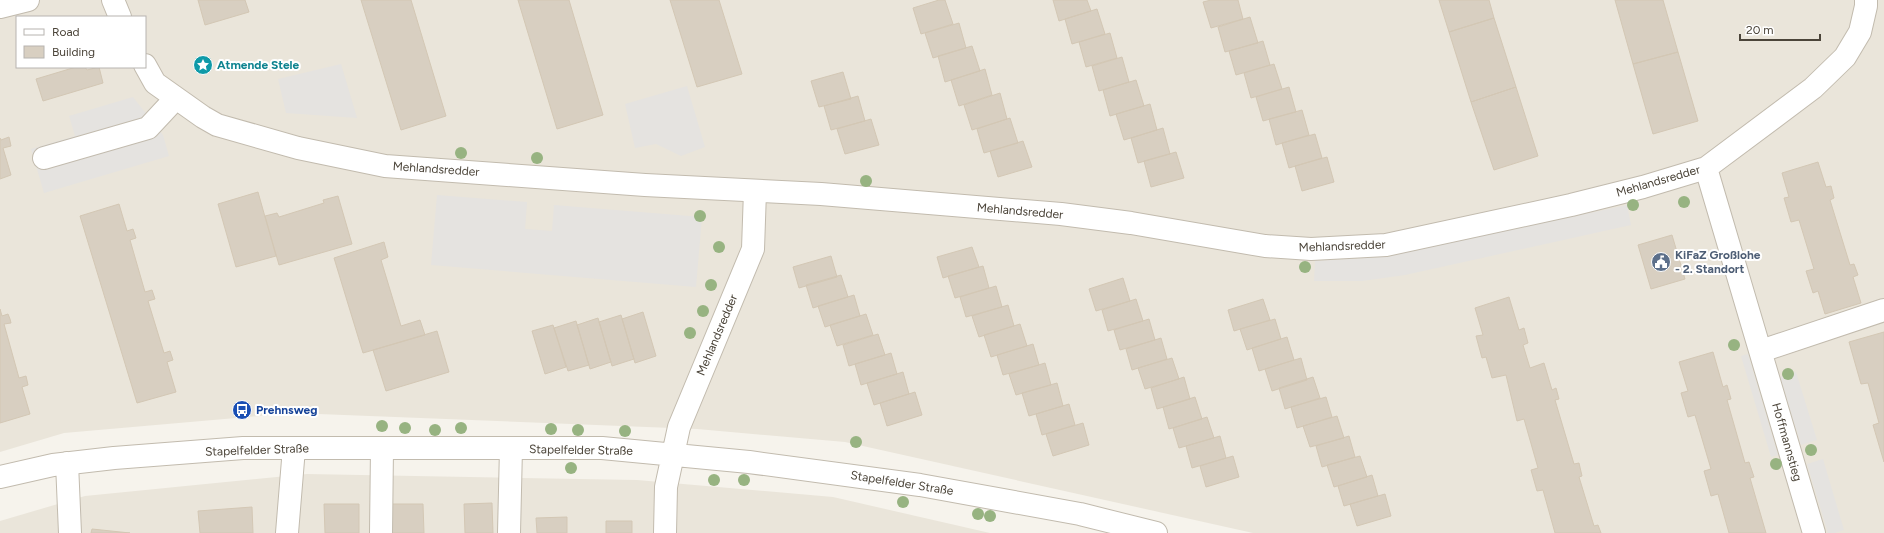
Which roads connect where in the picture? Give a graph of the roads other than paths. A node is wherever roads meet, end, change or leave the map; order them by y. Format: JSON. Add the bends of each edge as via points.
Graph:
{"nodes":[{"id":1,"x":28,"y":0,"type":"edge"},
{"id":2,"x":113,"y":0,"type":"edge"},
{"id":3,"x":1866,"y":0,"type":"edge"},
{"id":4,"x":0,"y":7,"type":"edge"},
{"id":5,"x":120,"y":16,"type":"edge"},
{"id":6,"x":146,"y":67,"type":"edge"},
{"id":7,"x":176,"y":98,"type":"junction"},
{"id":8,"x":44,"y":158,"type":"dead end"},
{"id":9,"x":1706,"y":168,"type":"junction"},
{"id":10,"x":755,"y":191,"type":"junction"},
{"id":11,"x":1884,"y":310,"type":"edge"},
{"id":12,"x":1761,"y":351,"type":"junction"},
{"id":13,"x":294,"y":448,"type":"junction"},
{"id":14,"x":511,"y":448,"type":"junction"},
{"id":15,"x":382,"y":449,"type":"junction"},
{"id":16,"x":672,"y":454,"type":"junction"},
{"id":17,"x":67,"y":463,"type":"junction"},
{"id":18,"x":0,"y":477,"type":"edge"},
{"id":19,"x":70,"y":533,"type":"edge"},
{"id":20,"x":287,"y":533,"type":"edge"},
{"id":21,"x":381,"y":533,"type":"edge"},
{"id":22,"x":509,"y":533,"type":"edge"},
{"id":23,"x":666,"y":533,"type":"edge"},
{"id":24,"x":1156,"y":533,"type":"edge"},
{"id":25,"x":1814,"y":533,"type":"edge"}],
"edges":[{"from":1,"to":4,"type":"street"},
{"from":2,"to":5,"type":"street"},
{"from":3,"to":9,"type":"street","name":"Mehlandsredder","via":[[1860,32],[1845,57],[1813,88]]},
{"from":6,"to":7,"type":"street","name":"Mehlandsredder","via":[[155,82]]},
{"from":7,"to":8,"type":"street","via":[[148,128]]},
{"from":7,"to":10,"type":"street","name":"Mehlandsredder","via":[[217,125],[298,148],[385,166]]},
{"from":9,"to":10,"type":"street","name":"Mehlandsredder","via":[[1571,205],[1386,245],[1311,249],[1265,246],[1061,214]]},
{"from":9,"to":12,"type":"street","name":"Hoffmannstieg"},
{"from":10,"to":16,"type":"street","name":"Mehlandsredder","via":[[753,249],[679,427]]},
{"from":11,"to":12,"type":"street"},
{"from":12,"to":25,"type":"street","name":"Hoffmannstieg"},
{"from":13,"to":15,"type":"street","name":"Stapelfelder Straße"},
{"from":13,"to":17,"type":"street","name":"Stapelfelder Straße","via":[[243,448]]},
{"from":13,"to":20,"type":"street"},
{"from":14,"to":15,"type":"street","name":"Stapelfelder Straße"},
{"from":14,"to":16,"type":"street","name":"Stapelfelder Straße","via":[[602,448]]},
{"from":14,"to":22,"type":"street"},
{"from":15,"to":21,"type":"street"},
{"from":16,"to":23,"type":"street","name":"Mehlandsredder","via":[[666,487]]},
{"from":16,"to":24,"type":"street","name":"Stapelfelder Straße","via":[[920,485],[1080,514]]},
{"from":17,"to":18,"type":"street","name":"Stapelfelder Straße","via":[[33,468]]},
{"from":17,"to":19,"type":"street"}]}
